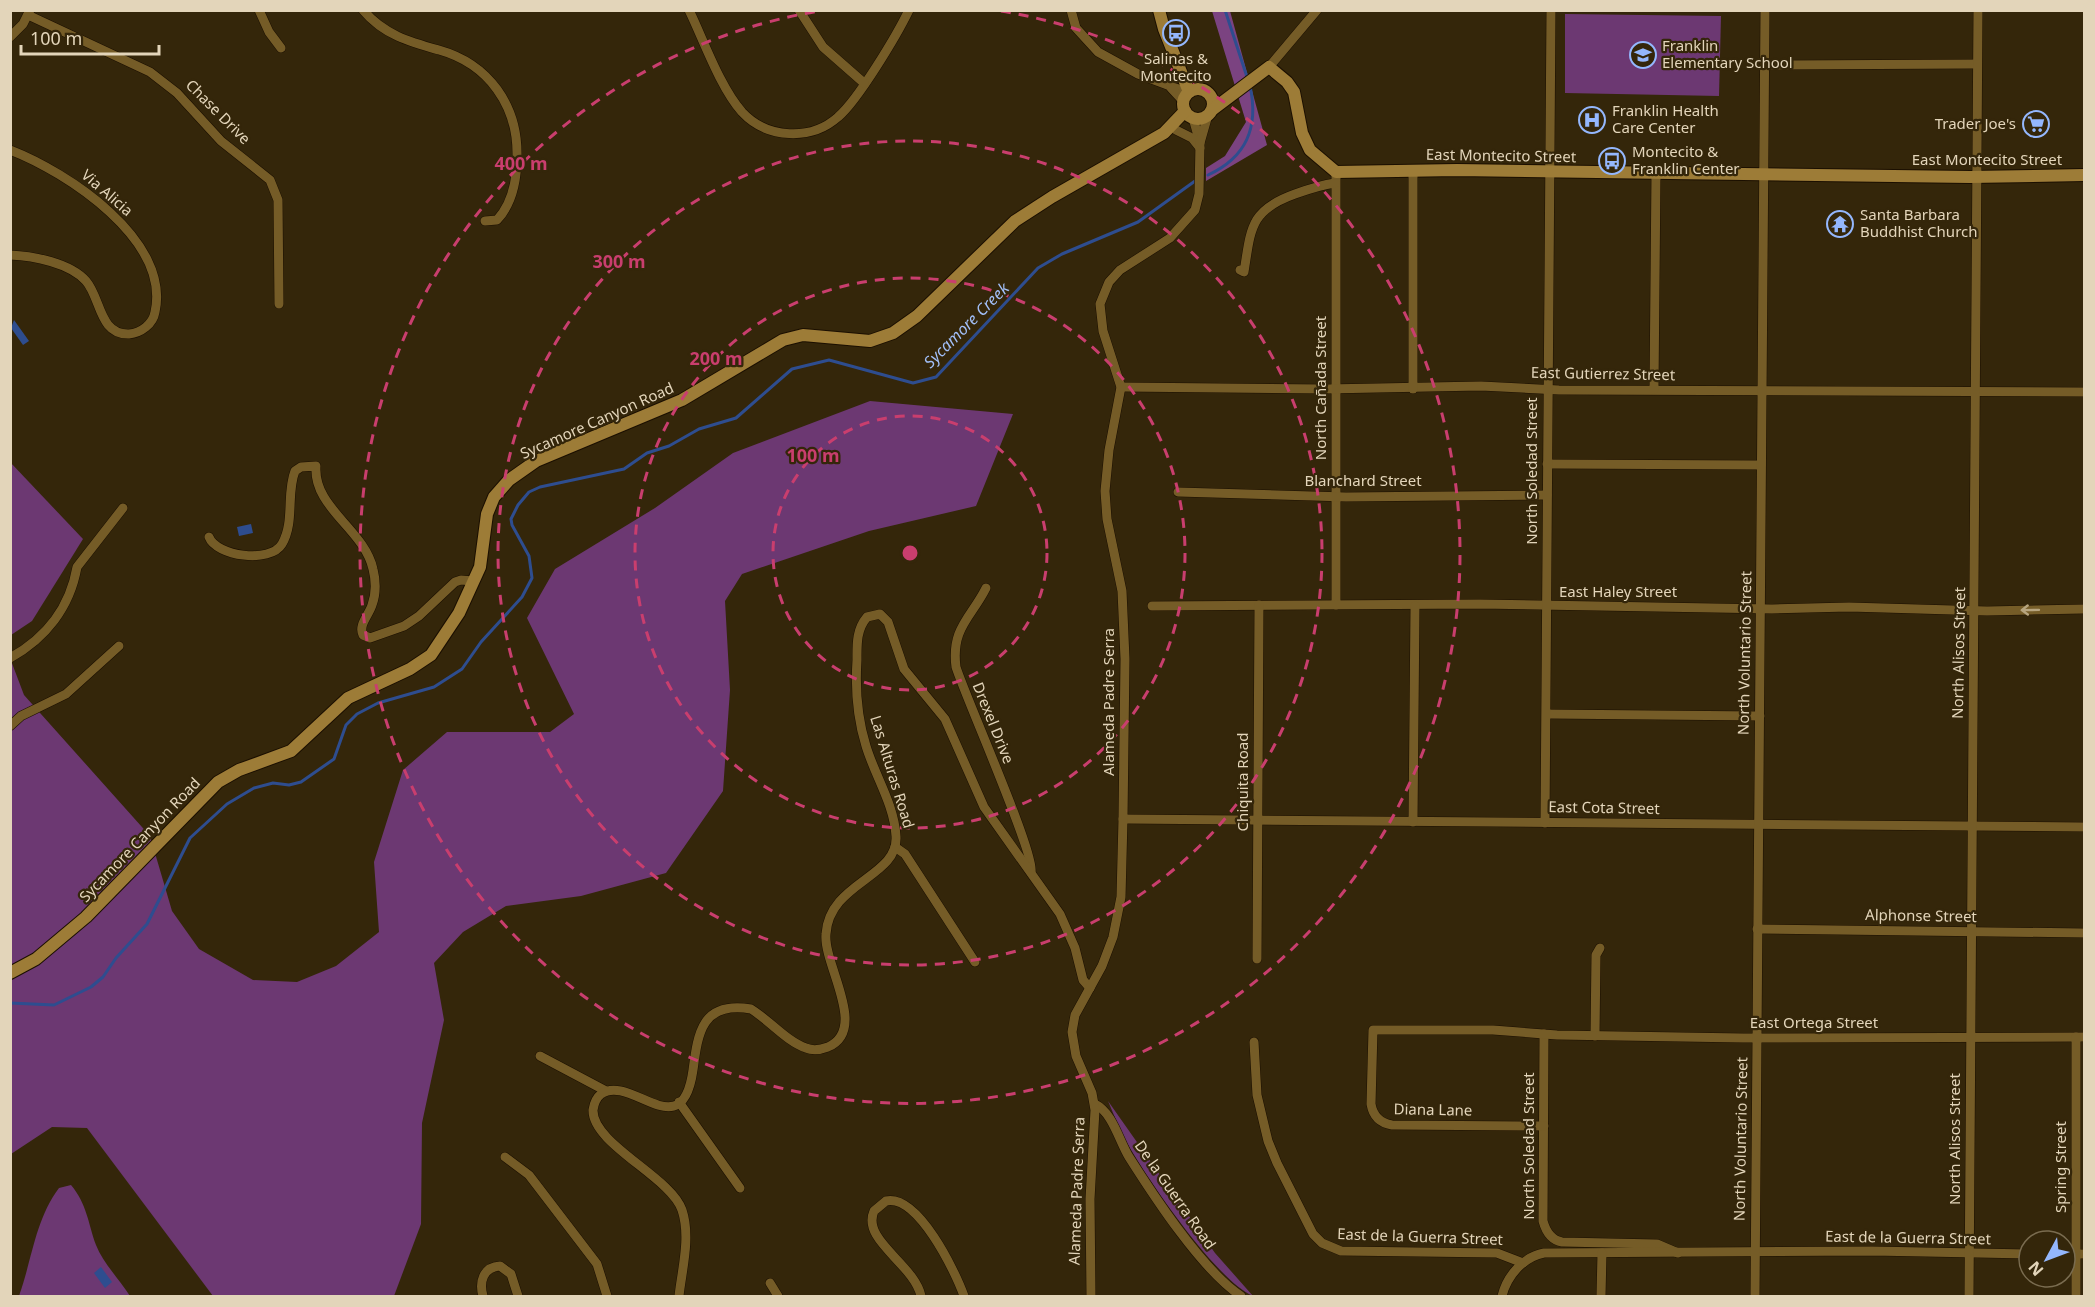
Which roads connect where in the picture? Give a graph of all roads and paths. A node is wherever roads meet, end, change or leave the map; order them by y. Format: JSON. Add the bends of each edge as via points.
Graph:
{"nodes":[{"id":1,"x":259,"y":10,"type":"edge"},
{"id":2,"x":363,"y":10,"type":"edge"},
{"id":3,"x":689,"y":10,"type":"edge"},
{"id":4,"x":799,"y":10,"type":"edge"},
{"id":5,"x":909,"y":10,"type":"edge"},
{"id":6,"x":1071,"y":10,"type":"edge"},
{"id":7,"x":1159,"y":10,"type":"edge"},
{"id":8,"x":1317,"y":10,"type":"edge"},
{"id":9,"x":1551,"y":10,"type":"edge"},
{"id":10,"x":1766,"y":10,"type":"edge"},
{"id":11,"x":1978,"y":10,"type":"edge"},
{"id":12,"x":29,"y":13,"type":"edge"},
{"id":13,"x":10,"y":37,"type":"edge"},
{"id":14,"x":281,"y":48,"type":"dead end"},
{"id":15,"x":1176,"y":56,"type":"junction"},
{"id":16,"x":1976,"y":64,"type":"junction"},
{"id":17,"x":1765,"y":65,"type":"junction"},
{"id":18,"x":1269,"y":68,"type":"junction"},
{"id":19,"x":1181,"y":76,"type":"junction"},
{"id":20,"x":864,"y":83,"type":"junction"},
{"id":21,"x":1168,"y":87,"type":"junction"},
{"id":22,"x":1234,"y":92,"type":"junction"},
{"id":23,"x":1193,"y":102,"type":"junction"},
{"id":24,"x":1210,"y":113,"type":"junction"},
{"id":25,"x":1170,"y":132,"type":"junction"},
{"id":26,"x":1200,"y":146,"type":"junction"},
{"id":27,"x":10,"y":150,"type":"edge"},
{"id":28,"x":1413,"y":170,"type":"junction"},
{"id":29,"x":1550,"y":172,"type":"junction"},
{"id":30,"x":1656,"y":173,"type":"junction"},
{"id":31,"x":1764,"y":174,"type":"junction"},
{"id":32,"x":2085,"y":175,"type":"edge"},
{"id":33,"x":1977,"y":177,"type":"junction"},
{"id":34,"x":1336,"y":178,"type":"junction"},
{"id":35,"x":485,"y":221,"type":"dead end"},
{"id":36,"x":10,"y":255,"type":"edge"},
{"id":37,"x":1240,"y":270,"type":"dead end"},
{"id":38,"x":279,"y":304,"type":"dead end"},
{"id":39,"x":1121,"y":387,"type":"junction"},
{"id":40,"x":1337,"y":389,"type":"junction"},
{"id":41,"x":1413,"y":389,"type":"junction"},
{"id":42,"x":1548,"y":389,"type":"junction"},
{"id":43,"x":1654,"y":389,"type":"junction"},
{"id":44,"x":1762,"y":390,"type":"junction"},
{"id":45,"x":1977,"y":392,"type":"junction"},
{"id":46,"x":2085,"y":392,"type":"edge"},
{"id":47,"x":1547,"y":464,"type":"junction"},
{"id":48,"x":1761,"y":465,"type":"junction"},
{"id":49,"x":1178,"y":492,"type":"dead end"},
{"id":50,"x":1547,"y":495,"type":"junction"},
{"id":51,"x":1337,"y":496,"type":"junction"},
{"id":52,"x":123,"y":508,"type":"dead end"},
{"id":53,"x":209,"y":537,"type":"dead end"},
{"id":54,"x":473,"y":581,"type":"junction"},
{"id":55,"x":986,"y":588,"type":"dead end"},
{"id":56,"x":1259,"y":605,"type":"junction"},
{"id":57,"x":1336,"y":605,"type":"junction"},
{"id":58,"x":1152,"y":606,"type":"dead end"},
{"id":59,"x":1415,"y":606,"type":"junction"},
{"id":60,"x":1547,"y":607,"type":"junction"},
{"id":61,"x":1761,"y":609,"type":"junction"},
{"id":62,"x":2085,"y":609,"type":"edge"},
{"id":63,"x":1975,"y":610,"type":"junction"},
{"id":64,"x":119,"y":646,"type":"dead end"},
{"id":65,"x":10,"y":658,"type":"edge"},
{"id":66,"x":1547,"y":714,"type":"junction"},
{"id":67,"x":1760,"y":716,"type":"junction"},
{"id":68,"x":10,"y":726,"type":"edge"},
{"id":69,"x":1124,"y":819,"type":"junction"},
{"id":70,"x":1258,"y":821,"type":"junction"},
{"id":71,"x":1413,"y":822,"type":"junction"},
{"id":72,"x":1545,"y":823,"type":"junction"},
{"id":73,"x":1758,"y":825,"type":"junction"},
{"id":74,"x":1972,"y":826,"type":"junction"},
{"id":75,"x":2085,"y":827,"type":"edge"},
{"id":76,"x":895,"y":847,"type":"junction"},
{"id":77,"x":1031,"y":872,"type":"junction"},
{"id":78,"x":1757,"y":929,"type":"junction"},
{"id":79,"x":1971,"y":932,"type":"junction"},
{"id":80,"x":2085,"y":933,"type":"edge"},
{"id":81,"x":1600,"y":948,"type":"dead end"},
{"id":82,"x":1257,"y":959,"type":"dead end"},
{"id":83,"x":975,"y":962,"type":"dead end"},
{"id":84,"x":10,"y":973,"type":"edge"},
{"id":85,"x":1090,"y":988,"type":"junction"},
{"id":86,"x":1373,"y":1030,"type":"joint"},
{"id":87,"x":1544,"y":1034,"type":"junction"},
{"id":88,"x":1595,"y":1036,"type":"junction"},
{"id":89,"x":2080,"y":1037,"type":"edge"},
{"id":90,"x":1758,"y":1038,"type":"junction"},
{"id":91,"x":1971,"y":1039,"type":"junction"},
{"id":92,"x":1254,"y":1042,"type":"dead end"},
{"id":93,"x":540,"y":1056,"type":"dead end"},
{"id":94,"x":606,"y":1091,"type":"junction"},
{"id":95,"x":679,"y":1102,"type":"junction"},
{"id":96,"x":1095,"y":1104,"type":"junction"},
{"id":97,"x":1544,"y":1126,"type":"junction"},
{"id":98,"x":505,"y":1157,"type":"dead end"},
{"id":99,"x":740,"y":1188,"type":"dead end"},
{"id":100,"x":1568,"y":1243,"type":"joint"},
{"id":101,"x":1755,"y":1252,"type":"junction"},
{"id":102,"x":1602,"y":1253,"type":"junction"},
{"id":103,"x":1678,"y":1254,"type":"junction"},
{"id":104,"x":1969,"y":1254,"type":"junction"},
{"id":105,"x":2017,"y":1254,"type":"edge"},
{"id":106,"x":2080,"y":1254,"type":"edge"},
{"id":107,"x":1523,"y":1263,"type":"junction"},
{"id":108,"x":770,"y":1282,"type":"dead end"},
{"id":109,"x":483,"y":1296,"type":"edge"},
{"id":110,"x":518,"y":1296,"type":"edge"},
{"id":111,"x":607,"y":1296,"type":"edge"},
{"id":112,"x":679,"y":1296,"type":"edge"},
{"id":113,"x":778,"y":1296,"type":"edge"},
{"id":114,"x":921,"y":1296,"type":"edge"},
{"id":115,"x":964,"y":1296,"type":"edge"},
{"id":116,"x":1090,"y":1296,"type":"edge"},
{"id":117,"x":1241,"y":1296,"type":"edge"},
{"id":118,"x":1502,"y":1296,"type":"edge"},
{"id":119,"x":1601,"y":1296,"type":"edge"},
{"id":120,"x":1755,"y":1296,"type":"edge"},
{"id":121,"x":1969,"y":1296,"type":"edge"},
{"id":122,"x":2076,"y":1296,"type":"edge"}],
"edges":[{"from":1,"to":14,"type":"street"},
{"from":2,"to":35,"type":"street","via":[[395,36],[466,61],[500,92],[517,135],[517,175],[503,213],[497,220]]},
{"from":3,"to":20,"type":"street","via":[[735,102],[764,127],[794,134],[823,127],[842,113]]},
{"from":4,"to":20,"type":"street","via":[[824,47]]},
{"from":5,"to":20,"type":"street"},
{"from":6,"to":21,"type":"street","via":[[1076,28],[1090,46],[1115,63]]},
{"from":7,"to":15,"type":"main road"},
{"from":8,"to":18,"type":"street"},
{"from":9,"to":29,"type":"street","name":"North Soledad Street"},
{"from":10,"to":17,"type":"street","name":"North Voluntario Street"},
{"from":11,"to":16,"type":"street","name":"North Alisos Street"},
{"from":12,"to":13,"type":"street"},
{"from":12,"to":38,"type":"street","name":"Chase Drive","via":[[167,83],[221,141],[270,180],[278,200]]},
{"from":15,"to":19,"type":"main road"},
{"from":15,"to":23,"type":"main road","via":[[1184,64]]},
{"from":16,"to":17,"type":"street"},
{"from":16,"to":33,"type":"street","name":"North Alisos Street"},
{"from":17,"to":31,"type":"street","name":"North Voluntario Street"},
{"from":18,"to":22,"type":"main road"},
{"from":18,"to":34,"type":"main road","via":[[1294,92],[1302,133],[1310,150]]},
{"from":19,"to":21,"type":"street"},
{"from":19,"to":23,"type":"main road"},
{"from":21,"to":23,"type":"street"},
{"from":22,"to":23,"type":"main road"},
{"from":22,"to":24,"type":"main road"},
{"from":23,"to":24,"type":"main road"},
{"from":23,"to":24,"type":"main road"},
{"from":23,"to":25,"type":"main road","name":"Sycamore Canyon Road"},
{"from":23,"to":26,"type":"street","name":"Alameda Padre Serra"},
{"from":24,"to":26,"type":"street","name":"Alameda Padre Serra"},
{"from":25,"to":26,"type":"street","via":[[1192,138]]},
{"from":25,"to":54,"type":"main road","name":"Sycamore Canyon Road","via":[[1026,213],[917,316],[893,333],[870,341],[803,335],[783,340],[682,400],[521,470],[501,486],[490,505],[482,561]]},
{"from":26,"to":39,"type":"street","name":"Alameda Padre Serra","via":[[1199,194],[1192,214],[1170,238],[1120,270],[1108,282],[1102,298],[1101,322]]},
{"from":27,"to":36,"type":"street","name":"Via Alicia","via":[[77,185],[127,231],[152,276],[156,306],[153,318],[142,330],[120,333],[106,322],[91,288],[73,271]]},
{"from":28,"to":29,"type":"main road","name":"East Montecito Street"},
{"from":28,"to":34,"type":"main road","name":"East Montecito Street"},
{"from":28,"to":41,"type":"street"},
{"from":29,"to":30,"type":"main road","name":"East Montecito Street"},
{"from":29,"to":42,"type":"street","name":"North Soledad Street"},
{"from":30,"to":31,"type":"main road","name":"East Montecito Street"},
{"from":30,"to":43,"type":"street"},
{"from":31,"to":33,"type":"main road","name":"East Montecito Street"},
{"from":31,"to":44,"type":"street","name":"North Voluntario Street"},
{"from":32,"to":33,"type":"main road","name":"East Montecito Street"},
{"from":33,"to":45,"type":"street","name":"North Alisos Street"},
{"from":34,"to":37,"type":"street","via":[[1267,206],[1255,220],[1244,272]]},
{"from":34,"to":40,"type":"street","name":"North Cañada Street"},
{"from":39,"to":40,"type":"street","name":"East Gutierrez Street"},
{"from":39,"to":69,"type":"street","name":"Alameda Padre Serra","via":[[1105,491],[1122,591]]},
{"from":40,"to":41,"type":"street","name":"East Gutierrez Street"},
{"from":40,"to":51,"type":"street","name":"North Cañada Street"},
{"from":41,"to":42,"type":"street","name":"East Gutierrez Street"},
{"from":42,"to":43,"type":"street","name":"East Gutierrez Street"},
{"from":42,"to":47,"type":"street","name":"North Soledad Street"},
{"from":43,"to":44,"type":"street","name":"East Gutierrez Street"},
{"from":44,"to":45,"type":"street","name":"East Gutierrez Street"},
{"from":44,"to":48,"type":"street","name":"North Voluntario Street"},
{"from":45,"to":46,"type":"street","name":"East Gutierrez Street"},
{"from":45,"to":63,"type":"street","name":"North Alisos Street"},
{"from":47,"to":48,"type":"street"},
{"from":47,"to":50,"type":"street","name":"North Soledad Street"},
{"from":48,"to":61,"type":"street","name":"North Voluntario Street"},
{"from":49,"to":51,"type":"street","name":"Blanchard Street"},
{"from":50,"to":51,"type":"street","name":"Blanchard Street"},
{"from":50,"to":60,"type":"street","name":"North Soledad Street"},
{"from":51,"to":57,"type":"street","name":"North Cañada Street"},
{"from":52,"to":65,"type":"street","via":[[77,567],[52,626]]},
{"from":53,"to":54,"type":"street","via":[[220,549],[258,557],[271,554],[287,533],[295,471],[301,466],[316,466],[322,496],[357,535],[374,569],[375,593],[361,627],[363,635],[370,638],[404,626],[434,605],[456,582]]},
{"from":54,"to":84,"type":"main road","name":"Sycamore Canyon Road","via":[[446,636],[425,660],[348,698],[291,751],[218,782],[86,917],[36,959]]},
{"from":55,"to":77,"type":"street","name":"Drexel Drive","via":[[960,628],[954,658],[1008,804],[1025,839]]},
{"from":56,"to":57,"type":"street","name":"East Haley Street"},
{"from":56,"to":58,"type":"street","name":"East Haley Street"},
{"from":56,"to":70,"type":"street","name":"Chiquita Road"},
{"from":57,"to":59,"type":"street","name":"East Haley Street"},
{"from":59,"to":60,"type":"street","name":"East Haley Street"},
{"from":59,"to":71,"type":"street"},
{"from":60,"to":61,"type":"street","name":"East Haley Street"},
{"from":60,"to":66,"type":"street","name":"North Soledad Street"},
{"from":61,"to":63,"type":"street","name":"East Haley Street"},
{"from":61,"to":67,"type":"street","name":"North Voluntario Street"},
{"from":62,"to":63,"type":"street","name":"East Haley Street","one_way":true},
{"from":63,"to":74,"type":"street","name":"North Alisos Street"},
{"from":64,"to":68,"type":"street","via":[[66,694],[21,716]]},
{"from":66,"to":67,"type":"street"},
{"from":66,"to":72,"type":"street","name":"North Soledad Street"},
{"from":67,"to":73,"type":"street","name":"North Voluntario Street"},
{"from":69,"to":70,"type":"street","name":"East Cota Street"},
{"from":69,"to":85,"type":"street","name":"Alameda Padre Serra","via":[[1121,897],[1113,937]]},
{"from":70,"to":71,"type":"street","name":"East Cota Street"},
{"from":70,"to":82,"type":"street","name":"Chiquita Road"},
{"from":71,"to":72,"type":"street","name":"East Cota Street"},
{"from":72,"to":73,"type":"street","name":"East Cota Street"},
{"from":73,"to":74,"type":"street","name":"East Cota Street"},
{"from":73,"to":78,"type":"street","name":"North Voluntario Street"},
{"from":74,"to":75,"type":"street","name":"East Cota Street"},
{"from":74,"to":79,"type":"street","name":"North Alisos Street"},
{"from":76,"to":77,"type":"street","name":"Las Alturas Road","via":[[895,826],[866,746],[856,702],[858,634],[862,623],[875,614],[888,622],[904,669],[945,719],[984,807]]},
{"from":76,"to":83,"type":"street","via":[[905,854]]},
{"from":76,"to":95,"type":"street","name":"Las Alturas Road","via":[[885,864],[849,890],[830,915],[825,934],[827,949],[846,1018],[837,1041],[824,1048],[808,1049],[751,1009],[721,1010],[711,1015],[700,1029],[690,1083]]},
{"from":77,"to":85,"type":"street","name":"Las Alturas Road","via":[[1065,922],[1083,980]]},
{"from":78,"to":79,"type":"street","name":"Alphonse Street"},
{"from":78,"to":90,"type":"street","name":"North Voluntario Street"},
{"from":79,"to":80,"type":"street","name":"Alphonse Street"},
{"from":79,"to":91,"type":"street","name":"North Alisos Street"},
{"from":81,"to":88,"type":"street","via":[[1596,955]]},
{"from":85,"to":96,"type":"street","name":"Alameda Padre Serra","via":[[1075,1015],[1072,1032],[1076,1056]]},
{"from":86,"to":87,"type":"street","name":"East Ortega Street"},
{"from":86,"to":97,"type":"street","name":"Diana Lane","via":[[1371,1104],[1382,1122]]},
{"from":87,"to":88,"type":"street","name":"East Ortega Street"},
{"from":87,"to":97,"type":"street","name":"North Soledad Street"},
{"from":88,"to":90,"type":"street","name":"East Ortega Street"},
{"from":89,"to":91,"type":"street","name":"East Ortega Street"},
{"from":89,"to":106,"type":"street","name":"Spring Street"},
{"from":90,"to":91,"type":"street","name":"East Ortega Street"},
{"from":90,"to":101,"type":"street","name":"North Voluntario Street"},
{"from":91,"to":104,"type":"street","name":"North Alisos Street"},
{"from":92,"to":107,"type":"street","name":"East de la Guerra Street","via":[[1257,1095],[1268,1141],[1310,1229],[1322,1244],[1341,1251],[1497,1253]]},
{"from":93,"to":94,"type":"street"},
{"from":94,"to":95,"type":"street","via":[[621,1091],[669,1107]]},
{"from":94,"to":112,"type":"street","via":[[598,1097],[593,1113],[600,1128],[669,1190],[681,1207],[686,1228]]},
{"from":95,"to":99,"type":"street"},
{"from":96,"to":116,"type":"street","name":"Alameda Padre Serra"},
{"from":96,"to":117,"type":"street","name":"De la Guerra Road","via":[[1106,1112],[1132,1161],[1195,1250]]},
{"from":97,"to":100,"type":"street","name":"North Soledad Street","via":[[1543,1221],[1547,1233]]},
{"from":98,"to":111,"type":"street","via":[[529,1175],[597,1264]]},
{"from":100,"to":103,"type":"street","name":"East de la Guerra Street","via":[[1657,1244]]},
{"from":101,"to":103,"type":"street","name":"East de la Guerra Street"},
{"from":101,"to":104,"type":"street","name":"East de la Guerra Street"},
{"from":101,"to":120,"type":"street","name":"North Voluntario Street"},
{"from":102,"to":103,"type":"street","name":"East de la Guerra Street"},
{"from":102,"to":107,"type":"street","name":"East de la Guerra Street","via":[[1544,1253]]},
{"from":102,"to":119,"type":"street"},
{"from":104,"to":105,"type":"street","name":"East de la Guerra Street"},
{"from":104,"to":121,"type":"street","name":"North Alisos Street"},
{"from":106,"to":122,"type":"street","name":"Spring Street"},
{"from":107,"to":118,"type":"street"},
{"from":108,"to":113,"type":"street"},
{"from":109,"to":110,"type":"street","via":[[483,1275],[500,1266],[511,1274]]},
{"from":114,"to":115,"type":"street","via":[[911,1274],[872,1228],[874,1211],[886,1201],[902,1202],[916,1214],[946,1257]]}]}
